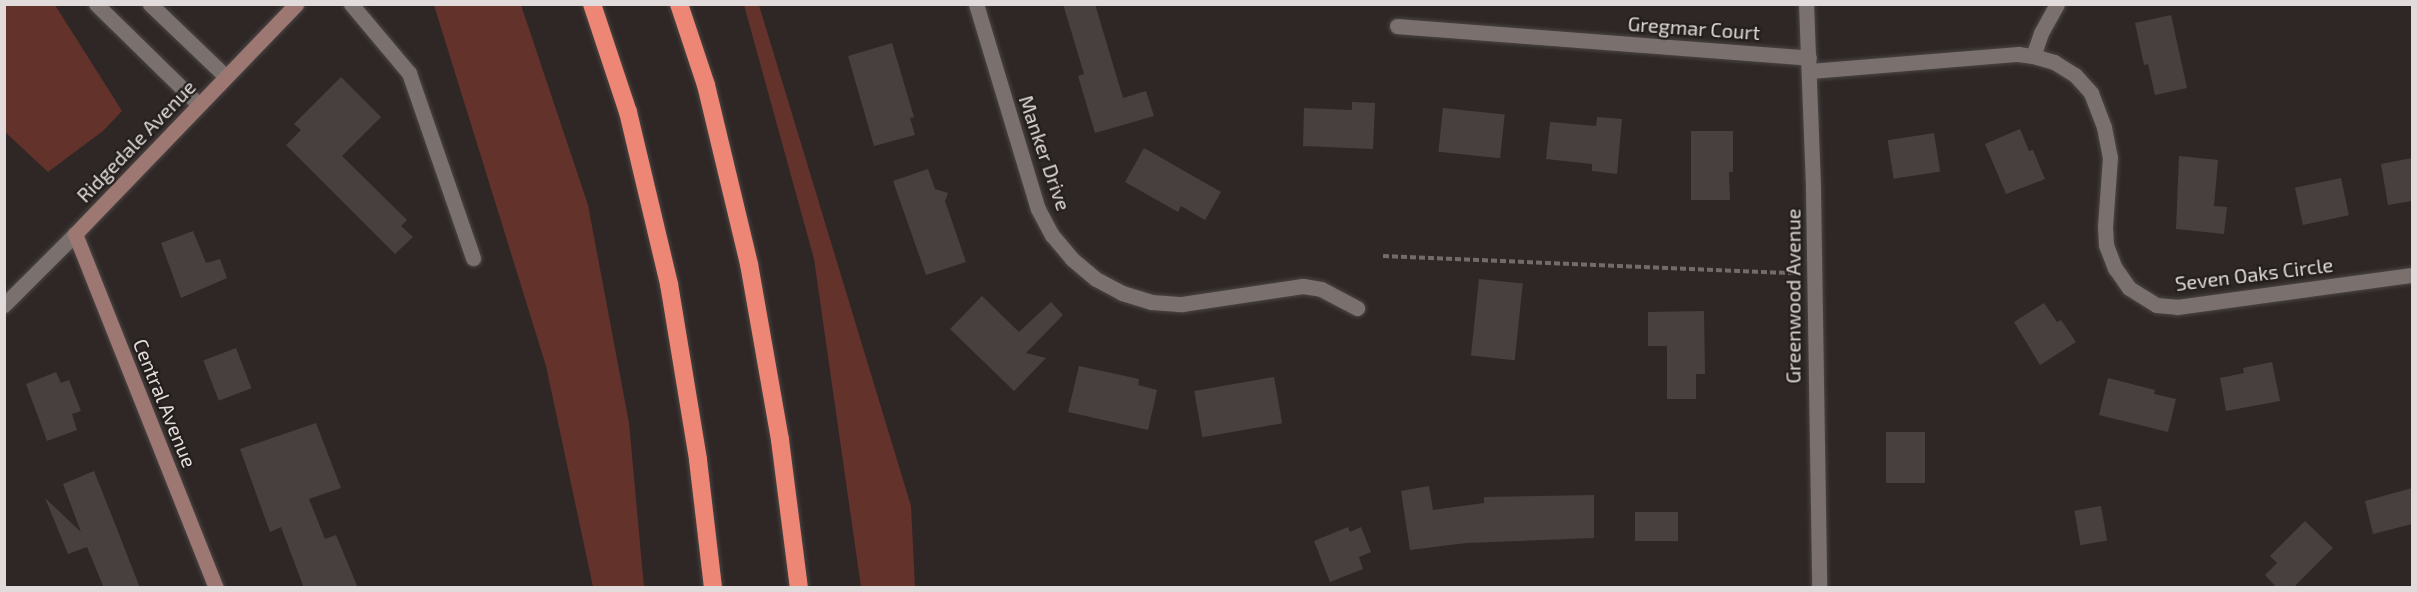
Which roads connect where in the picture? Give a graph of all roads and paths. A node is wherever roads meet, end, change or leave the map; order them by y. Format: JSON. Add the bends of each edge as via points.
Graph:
{"nodes":[{"id":1,"x":96,"y":4,"type":"edge"},
{"id":2,"x":150,"y":4,"type":"edge"},
{"id":3,"x":296,"y":4,"type":"edge"},
{"id":4,"x":351,"y":4,"type":"edge"},
{"id":5,"x":592,"y":4,"type":"edge"},
{"id":6,"x":679,"y":4,"type":"edge"},
{"id":7,"x":976,"y":4,"type":"edge"},
{"id":8,"x":1806,"y":4,"type":"edge"},
{"id":9,"x":2057,"y":4,"type":"edge"},
{"id":10,"x":1397,"y":26,"type":"dead end"},
{"id":11,"x":2033,"y":56,"type":"junction"},
{"id":12,"x":1810,"y":64,"type":"junction"},
{"id":13,"x":226,"y":77,"type":"junction"},
{"id":14,"x":199,"y":105,"type":"junction"},
{"id":15,"x":75,"y":234,"type":"junction"},
{"id":16,"x":1383,"y":256,"type":"dead end"},
{"id":17,"x":473,"y":258,"type":"dead end"},
{"id":18,"x":1814,"y":274,"type":"junction"},
{"id":19,"x":2412,"y":275,"type":"edge"},
{"id":20,"x":4,"y":305,"type":"edge"},
{"id":21,"x":1357,"y":308,"type":"dead end"},
{"id":22,"x":216,"y":588,"type":"edge"},
{"id":23,"x":713,"y":588,"type":"edge"},
{"id":24,"x":799,"y":588,"type":"edge"},
{"id":25,"x":1819,"y":588,"type":"edge"}],
"edges":[{"from":1,"to":14,"type":"street"},
{"from":2,"to":13,"type":"street"},
{"from":3,"to":13,"type":"main road","name":"Ridgedale Avenue"},
{"from":4,"to":17,"type":"street","via":[[409,73]]},
{"from":5,"to":23,"type":"highway","via":[[628,112],[669,284],[698,460]]},
{"from":6,"to":24,"type":"highway","via":[[706,85],[749,264],[780,440]]},
{"from":7,"to":21,"type":"street","name":"Manker Drive","via":[[1038,208],[1065,251],[1096,279],[1122,293],[1152,302],[1182,304],[1303,286],[1321,289]]},
{"from":8,"to":12,"type":"street","name":"Greenwood Avenue"},
{"from":9,"to":11,"type":"street"},
{"from":10,"to":12,"type":"street","name":"Gregmar Court"},
{"from":11,"to":12,"type":"street","name":"Seven Oaks Circle"},
{"from":11,"to":19,"type":"street","name":"Seven Oaks Circle","via":[[2054,62],[2075,75],[2091,93],[2104,127],[2109,157],[2106,245],[2129,288],[2148,302],[2177,307]]},
{"from":12,"to":18,"type":"street","name":"Greenwood Avenue"},
{"from":13,"to":14,"type":"main road","name":"Ridgedale Avenue"},
{"from":14,"to":15,"type":"main road","name":"Ridgedale Avenue"},
{"from":15,"to":20,"type":"street","name":"Ridgedale Avenue"},
{"from":15,"to":22,"type":"main road","name":"Central Avenue"},
{"from":16,"to":18,"type":"path"},
{"from":18,"to":25,"type":"street","name":"Greenwood Avenue"}]}
